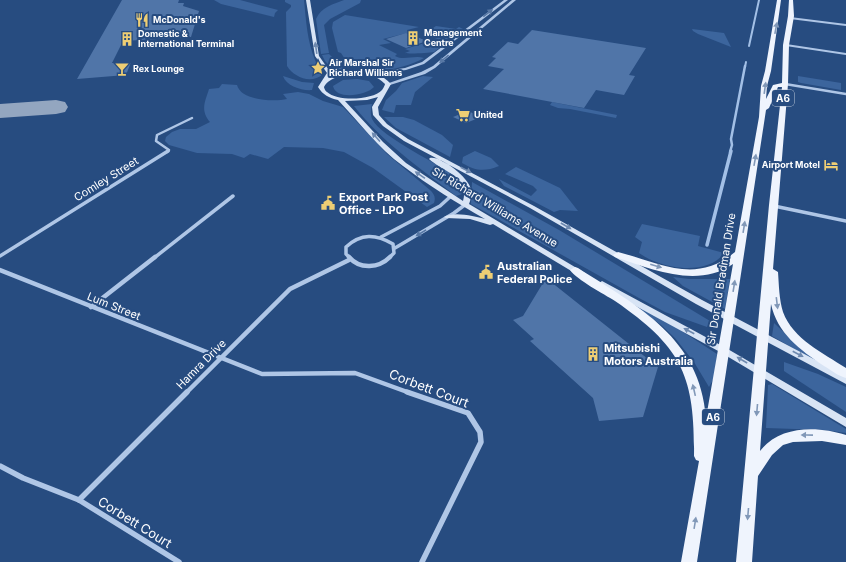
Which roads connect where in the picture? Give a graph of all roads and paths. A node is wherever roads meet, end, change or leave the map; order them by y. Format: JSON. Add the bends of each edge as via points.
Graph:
{"nodes":[{"id":1,"x":308,"y":0,"type":"edge"},
{"id":2,"x":506,"y":0,"type":"edge"},
{"id":3,"x":514,"y":0,"type":"edge"},
{"id":4,"x":779,"y":0,"type":"edge"},
{"id":5,"x":791,"y":0,"type":"edge"},
{"id":6,"x":790,"y":18,"type":"junction"},
{"id":7,"x":846,"y":25,"type":"edge"},
{"id":8,"x":786,"y":45,"type":"junction"},
{"id":9,"x":846,"y":54,"type":"edge"},
{"id":10,"x":370,"y":74,"type":"junction"},
{"id":11,"x":324,"y":81,"type":"junction"},
{"id":12,"x":388,"y":84,"type":"junction"},
{"id":13,"x":785,"y":84,"type":"junction"},
{"id":14,"x":383,"y":93,"type":"junction"},
{"id":15,"x":846,"y":94,"type":"edge"},
{"id":16,"x":340,"y":99,"type":"junction"},
{"id":17,"x":762,"y":117,"type":"junction"},
{"id":18,"x":192,"y":118,"type":"dead end"},
{"id":19,"x":406,"y":140,"type":"junction"},
{"id":20,"x":233,"y":196,"type":"dead end"},
{"id":21,"x":452,"y":196,"type":"junction"},
{"id":22,"x":466,"y":204,"type":"junction"},
{"id":23,"x":773,"y":205,"type":"junction"},
{"id":24,"x":448,"y":217,"type":"junction"},
{"id":25,"x":846,"y":221,"type":"edge"},
{"id":26,"x":513,"y":232,"type":"junction"},
{"id":27,"x":381,"y":237,"type":"junction"},
{"id":28,"x":395,"y":248,"type":"junction"},
{"id":29,"x":770,"y":250,"type":"junction"},
{"id":30,"x":739,"y":254,"type":"junction"},
{"id":31,"x":0,"y":256,"type":"edge"},
{"id":32,"x":618,"y":256,"type":"junction"},
{"id":33,"x":350,"y":260,"type":"junction"},
{"id":34,"x":0,"y":270,"type":"edge"},
{"id":35,"x":575,"y":270,"type":"junction"},
{"id":36,"x":91,"y":307,"type":"junction"},
{"id":37,"x":729,"y":318,"type":"junction"},
{"id":38,"x":764,"y":336,"type":"junction"},
{"id":39,"x":723,"y":350,"type":"junction"},
{"id":40,"x":221,"y":358,"type":"junction"},
{"id":41,"x":760,"y":371,"type":"junction"},
{"id":42,"x":846,"y":374,"type":"edge"},
{"id":43,"x":846,"y":380,"type":"edge"},
{"id":44,"x":846,"y":423,"type":"edge"},
{"id":45,"x":846,"y":440,"type":"edge"},
{"id":46,"x":0,"y":466,"type":"edge"},
{"id":47,"x":751,"y":475,"type":"junction"},
{"id":48,"x":702,"y":484,"type":"junction"},
{"id":49,"x":79,"y":500,"type":"junction"},
{"id":50,"x":179,"y":562,"type":"edge"},
{"id":51,"x":422,"y":562,"type":"edge"},
{"id":52,"x":689,"y":562,"type":"edge"},
{"id":53,"x":744,"y":562,"type":"edge"}],
"edges":[{"from":11,"to":1,"type":"main road","one_way":true,"via":[[329,73],[317,56]]},
{"from":10,"to":2,"type":"street","one_way":true,"via":[[406,69],[423,63]]},
{"from":3,"to":12,"type":"street","one_way":true,"via":[[434,67]]},
{"from":17,"to":4,"type":"main road","name":"Sir Donald Bradman Drive","number":"A6","one_way":true,"via":[[764,86]]},
{"from":5,"to":6,"type":"main road","number":"A6"},
{"from":6,"to":7,"type":"street"},
{"from":6,"to":8,"type":"main road","number":"A6"},
{"from":8,"to":9,"type":"street"},
{"from":8,"to":13,"type":"main road","number":"A6"},
{"from":10,"to":11,"type":"main road","via":[[347,73]]},
{"from":10,"to":12,"type":"main road","via":[[385,80]]},
{"from":11,"to":16,"type":"main road","via":[[321,87],[324,93]]},
{"from":12,"to":14,"type":"main road","name":"Sir Richard Williams Avenue"},
{"from":13,"to":15,"type":"street"},
{"from":13,"to":17,"type":"main road","via":[[775,86]]},
{"from":13,"to":23,"type":"main road","number":"A6"},
{"from":14,"to":16,"type":"main road","via":[[368,98]]},
{"from":14,"to":19,"type":"main road","name":"Sir Richard Williams Avenue","via":[[375,107],[376,115]]},
{"from":21,"to":16,"type":"main road","name":"Sir Richard Williams Avenue","one_way":true,"via":[[395,157]]},
{"from":30,"to":17,"type":"main road","name":"Sir Donald Bradman Drive","number":"A6","one_way":true},
{"from":18,"to":31,"type":"street","name":"Comley Street","via":[[156,135],[156,141],[169,150]]},
{"from":19,"to":22,"type":"main road","via":[[457,174],[468,189]]},
{"from":19,"to":32,"type":"main road","name":"Sir Richard Williams Avenue","one_way":true,"via":[[475,175]]},
{"from":20,"to":36,"type":"street"},
{"from":21,"to":22,"type":"main road","name":"Sir Richard Williams Avenue"},
{"from":21,"to":27,"type":"street","via":[[440,206]]},
{"from":22,"to":24,"type":"street"},
{"from":22,"to":26,"type":"main road","name":"Sir Richard Williams Avenue"},
{"from":23,"to":25,"type":"street"},
{"from":23,"to":29,"type":"main road","number":"A6"},
{"from":24,"to":26,"type":"main road","via":[[480,219]]},
{"from":24,"to":28,"type":"street","one_way":true},
{"from":26,"to":35,"type":"main road","name":"Sir Richard Williams Avenue"},
{"from":27,"to":28,"type":"street"},
{"from":27,"to":33,"type":"street","via":[[362,237],[351,242],[345,251]]},
{"from":28,"to":33,"type":"street","via":[[391,258],[379,265],[362,266]]},
{"from":29,"to":38,"type":"main road","number":"A6"},
{"from":29,"to":42,"type":"main road","one_way":true,"via":[[778,313],[788,331]]},
{"from":32,"to":30,"type":"main road","one_way":true,"via":[[673,271],[695,274],[718,268]]},
{"from":37,"to":30,"type":"main road","name":"Sir Donald Bradman Drive","number":"A6","one_way":true},
{"from":32,"to":37,"type":"main road","name":"Sir Richard Williams Avenue"},
{"from":33,"to":40,"type":"street","name":"Hamra Drive","via":[[290,289]]},
{"from":34,"to":36,"type":"street","name":"Lum Street"},
{"from":39,"to":35,"type":"main road","name":"Sir Richard Williams Avenue","one_way":true},
{"from":48,"to":35,"type":"main road","one_way":true,"via":[[698,406],[691,375],[682,357],[651,322]]},
{"from":36,"to":40,"type":"street","name":"Lum Street"},
{"from":37,"to":38,"type":"main road","name":"Sir Richard Williams Avenue"},
{"from":37,"to":39,"type":"main road","name":"Sir Donald Bradman Drive","number":"A6"},
{"from":38,"to":41,"type":"main road","number":"A6"},
{"from":38,"to":43,"type":"main road","name":"Sir Richard Williams Avenue","one_way":true},
{"from":41,"to":39,"type":"main road","name":"Sir Richard Williams Avenue","one_way":true},
{"from":39,"to":48,"type":"main road","name":"Sir Donald Bradman Drive","number":"A6"},
{"from":40,"to":49,"type":"street","name":"Hamra Drive"},
{"from":40,"to":51,"type":"street","name":"Corbett Court","via":[[262,374],[355,373],[468,413],[480,432],[481,442]]},
{"from":41,"to":44,"type":"main road","name":"Sir Richard Williams Avenue"},
{"from":41,"to":47,"type":"main road","number":"A6","one_way":true},
{"from":45,"to":47,"type":"main road","one_way":true,"via":[[801,435],[778,441],[765,454]]},
{"from":46,"to":49,"type":"street","name":"Corbett Court","via":[[22,478]]},
{"from":47,"to":53,"type":"main road","number":"A6","one_way":true},
{"from":52,"to":48,"type":"main road","name":"Sir Donald Bradman Drive","number":"A6","one_way":true},
{"from":49,"to":50,"type":"street","name":"Corbett Court"}]}
